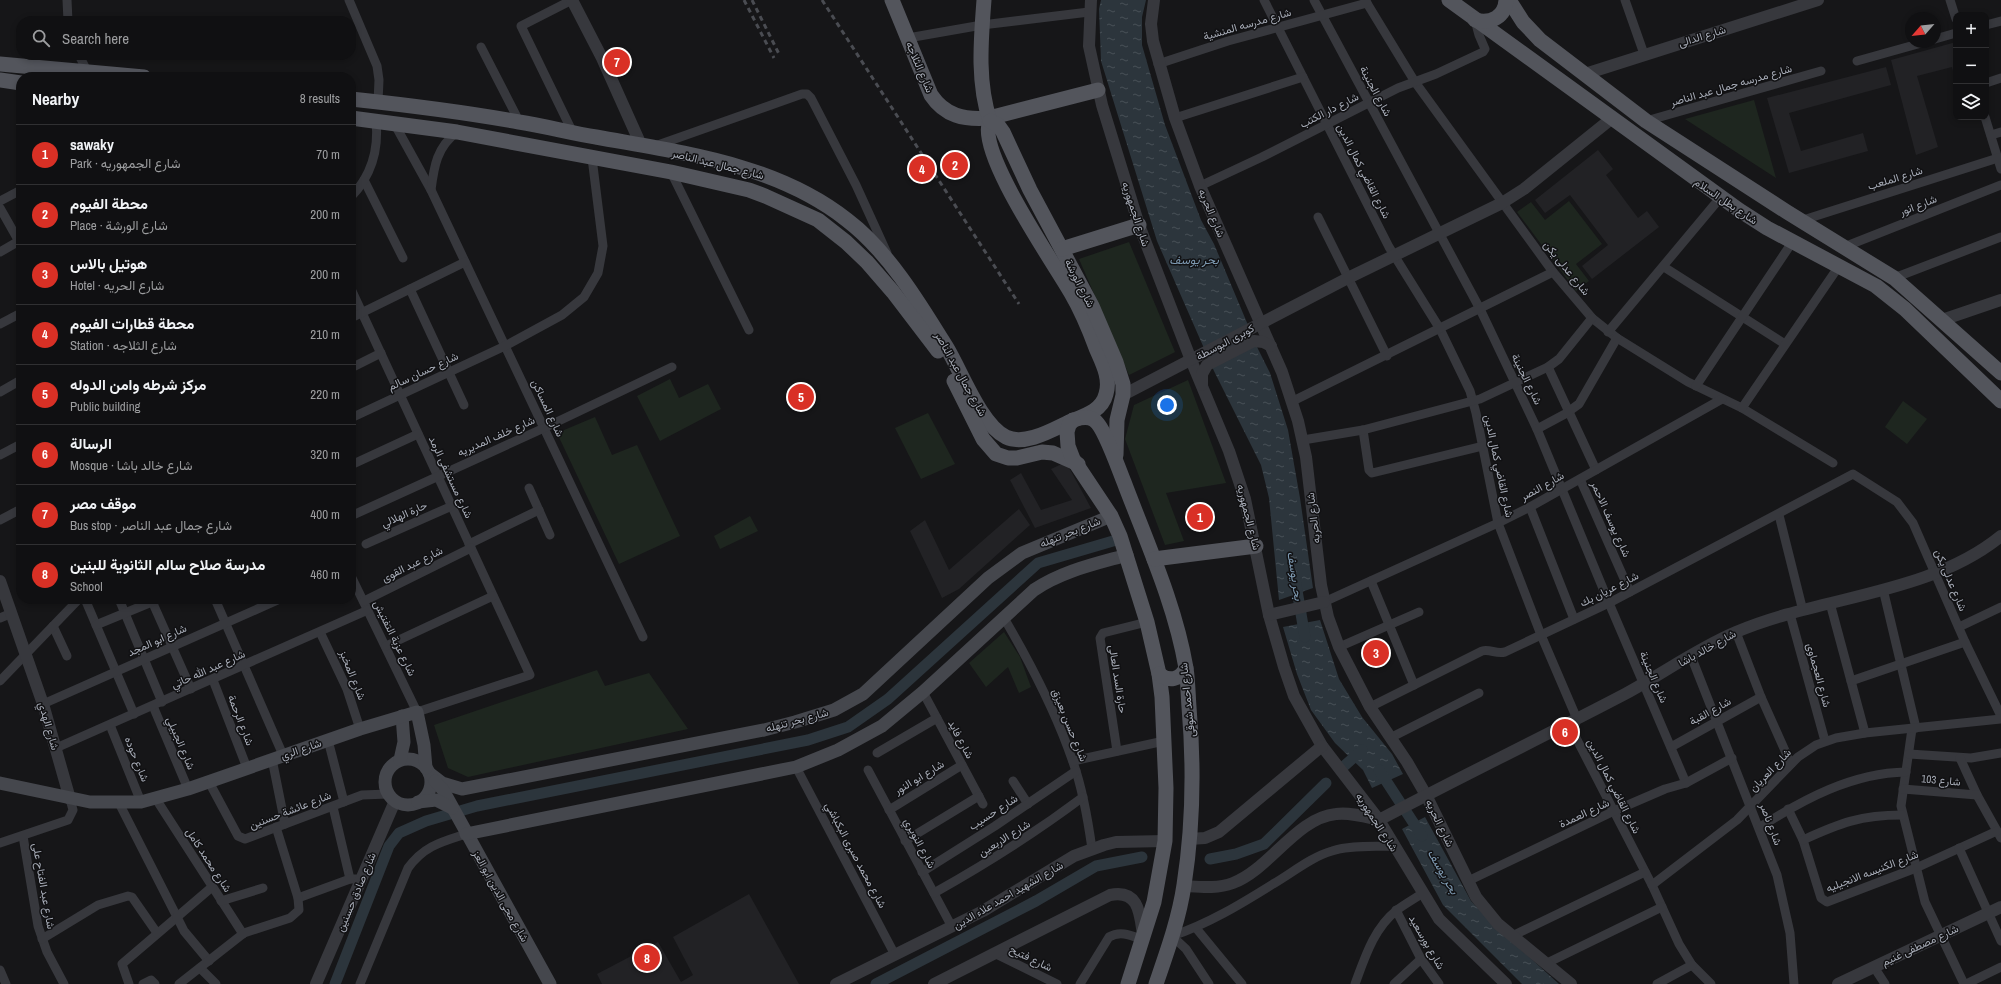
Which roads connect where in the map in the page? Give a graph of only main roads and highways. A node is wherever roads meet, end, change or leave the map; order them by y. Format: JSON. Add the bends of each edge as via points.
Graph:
{"nodes":[{"id":1,"x":892,"y":0,"type":"edge"},
{"id":2,"x":984,"y":0,"type":"edge"},
{"id":3,"x":1449,"y":0,"type":"edge"},
{"id":4,"x":1508,"y":0,"type":"edge"},
{"id":5,"x":1476,"y":20,"type":"junction"},
{"id":6,"x":1540,"y":40,"type":"junction"},
{"id":7,"x":1525,"y":56,"type":"junction"},
{"id":8,"x":0,"y":64,"type":"edge"},
{"id":9,"x":96,"y":72,"type":"edge"},
{"id":10,"x":0,"y":80,"type":"edge"},
{"id":11,"x":16,"y":82,"type":"edge"},
{"id":12,"x":1098,"y":90,"type":"road end"},
{"id":13,"x":356,"y":100,"type":"edge"},
{"id":14,"x":356,"y":119,"type":"edge"},
{"id":15,"x":989,"y":119,"type":"junction"},
{"id":16,"x":1742,"y":183,"type":"junction"},
{"id":17,"x":1770,"y":201,"type":"junction"},
{"id":18,"x":1739,"y":210,"type":"junction"},
{"id":19,"x":1139,"y":225,"type":"road end"},
{"id":20,"x":1767,"y":228,"type":"junction"},
{"id":21,"x":1062,"y":250,"type":"junction"},
{"id":22,"x":1976,"y":349,"type":"junction"},
{"id":23,"x":1964,"y":367,"type":"junction"},
{"id":24,"x":1997,"y":368,"type":"edge"},
{"id":25,"x":1978,"y":379,"type":"junction"},
{"id":26,"x":2001,"y":401,"type":"edge"},
{"id":27,"x":1077,"y":419,"type":"junction"},
{"id":28,"x":1008,"y":439,"type":"junction"},
{"id":29,"x":996,"y":454,"type":"junction"},
{"id":30,"x":1116,"y":462,"type":"junction"},
{"id":31,"x":1078,"y":464,"type":"junction"},
{"id":32,"x":1111,"y":516,"type":"junction"},
{"id":33,"x":1256,"y":546,"type":"road end"},
{"id":34,"x":1127,"y":555,"type":"junction"},
{"id":35,"x":1154,"y":558,"type":"junction"},
{"id":36,"x":1186,"y":668,"type":"junction"},
{"id":37,"x":1159,"y":674,"type":"junction"},
{"id":38,"x":1188,"y":696,"type":"junction"},
{"id":39,"x":1162,"y":697,"type":"junction"},
{"id":40,"x":402,"y":716,"type":"junction"},
{"id":41,"x":400,"y":760,"type":"junction"},
{"id":42,"x":428,"y":772,"type":"junction"},
{"id":43,"x":0,"y":783,"type":"edge"},
{"id":44,"x":462,"y":788,"type":"junction"},
{"id":45,"x":418,"y":802,"type":"junction"},
{"id":46,"x":452,"y":808,"type":"junction"},
{"id":47,"x":466,"y":834,"type":"junction"},
{"id":48,"x":550,"y":984,"type":"edge"},
{"id":49,"x":1128,"y":984,"type":"edge"},
{"id":50,"x":1156,"y":984,"type":"edge"}],
"edges":[{"from":1,"to":15,"type":"main road","name":"شارع الثلاجه","via":[[928,89],[940,106],[951,114],[962,117]]},
{"from":2,"to":15,"type":"main road","name":"شارع الورشة","via":[[981,82]]},
{"from":3,"to":5,"type":"main road","name":"شارع بطل السلام"},
{"from":4,"to":5,"type":"main road","via":[[1497,18],[1483,22]]},
{"from":4,"to":6,"type":"main road","via":[[1523,22]]},
{"from":5,"to":7,"type":"main road","name":"شارع بطل السلام"},
{"from":6,"to":7,"type":"main road","via":[[1526,45]]},
{"from":6,"to":16,"type":"main road","via":[[1646,121]]},
{"from":7,"to":18,"type":"main road","name":"شارع بطل السلام"},
{"from":8,"to":9,"type":"main road"},
{"from":10,"to":11,"type":"main road"},
{"from":12,"to":15,"type":"main road","name":"شارع الثلاجه"},
{"from":13,"to":28,"type":"main road","name":"شارع جمال عبد الناصر","via":[[518,121],[736,166],[792,186],[825,203],[875,245],[894,269],[948,348],[989,424]]},
{"from":14,"to":29,"type":"main road","name":"شارع جمال عبد الناصر","via":[[457,132],[671,172],[748,190],[772,198],[818,220],[867,262],[935,346],[983,440]]},
{"from":15,"to":21,"type":"main road","name":"شارع الورشة","via":[[1003,132]]},
{"from":15,"to":27,"type":"main road","name":"شارع الورشة","via":[[987,132],[1008,189],[1080,309],[1106,374],[1107,390],[1102,403],[1094,412]]},
{"from":16,"to":17,"type":"main road"},
{"from":16,"to":18,"type":"main road","via":[[1748,194],[1744,206]]},
{"from":17,"to":20,"type":"main road","via":[[1763,210],[1762,217]]},
{"from":17,"to":22,"type":"main road","via":[[1894,278]]},
{"from":18,"to":20,"type":"main road","name":"شارع بطل السلام"},
{"from":19,"to":21,"type":"main road"},
{"from":20,"to":23,"type":"main road","name":"شارع بطل السلام","via":[[1876,286]]},
{"from":21,"to":30,"type":"main road","name":"شارع الورشة","via":[[1103,329],[1120,374],[1123,394],[1116,434]]},
{"from":22,"to":23,"type":"main road","via":[[1972,362]]},
{"from":22,"to":24,"type":"main road"},
{"from":23,"to":25,"type":"main road","name":"شارع بطل السلام"},
{"from":24,"to":25,"type":"main road","via":[[1985,368]]},
{"from":25,"to":26,"type":"main road","name":"شارع بطل السلام"},
{"from":27,"to":28,"type":"main road","via":[[1029,438]]},
{"from":27,"to":30,"type":"main road","name":"شارع احمد شوقى","via":[[1090,418],[1099,424]]},
{"from":27,"to":31,"type":"main road","via":[[1069,425],[1067,439],[1070,453]]},
{"from":28,"to":29,"type":"main road"},
{"from":29,"to":31,"type":"main road","via":[[1017,458],[1047,452]]},
{"from":30,"to":35,"type":"main road","name":"شارع احمد شوقى"},
{"from":31,"to":32,"type":"main road"},
{"from":32,"to":34,"type":"main road"},
{"from":32,"to":44,"type":"main road","name":"شارع بحر تنهله","via":[[1041,544],[1008,562],[873,686],[834,710],[764,730]]},
{"from":33,"to":35,"type":"main road"},
{"from":34,"to":37,"type":"main road"},
{"from":34,"to":47,"type":"main road","via":[[1055,577],[1034,590],[923,692],[882,726],[863,738],[796,767]]},
{"from":35,"to":36,"type":"main road","name":"شارع احمد شوقى","via":[[1171,609]]},
{"from":36,"to":37,"type":"main road","via":[[1174,679],[1166,679]]},
{"from":36,"to":38,"type":"main road","name":"شارع احمد شوقى"},
{"from":37,"to":39,"type":"main road"},
{"from":38,"to":39,"type":"main road","via":[[1183,690],[1176,688],[1168,690]]},
{"from":38,"to":50,"type":"main road","name":"شارع احمد شوقى","via":[[1192,769],[1190,839],[1184,886],[1172,936]]},
{"from":39,"to":49,"type":"main road","via":[[1166,788],[1165,841],[1158,882],[1143,940]]},
{"from":40,"to":41,"type":"main road","via":[[404,737]]},
{"from":40,"to":42,"type":"main road","name":"شارع الري","via":[[417,712]]},
{"from":40,"to":43,"type":"main road","name":"شارع الري","via":[[188,789],[141,802],[90,802]]},
{"from":41,"to":42,"type":"main road","via":[[414,760]]},
{"from":41,"to":45,"type":"main road","via":[[394,763],[386,774],[386,788],[392,797],[402,804]]},
{"from":42,"to":44,"type":"main road","name":"شارع بحر تنهله","via":[[442,783]]},
{"from":42,"to":45,"type":"main road","via":[[429,791]]},
{"from":42,"to":46,"type":"main road","name":"شارع محى الدين ابو العز","via":[[443,790]]},
{"from":44,"to":46,"type":"main road"},
{"from":45,"to":46,"type":"main road","via":[[436,800]]},
{"from":46,"to":47,"type":"main road","name":"شارع محى الدين ابو العز"},
{"from":47,"to":48,"type":"main road","name":"شارع محى الدين ابو العز"}]}
